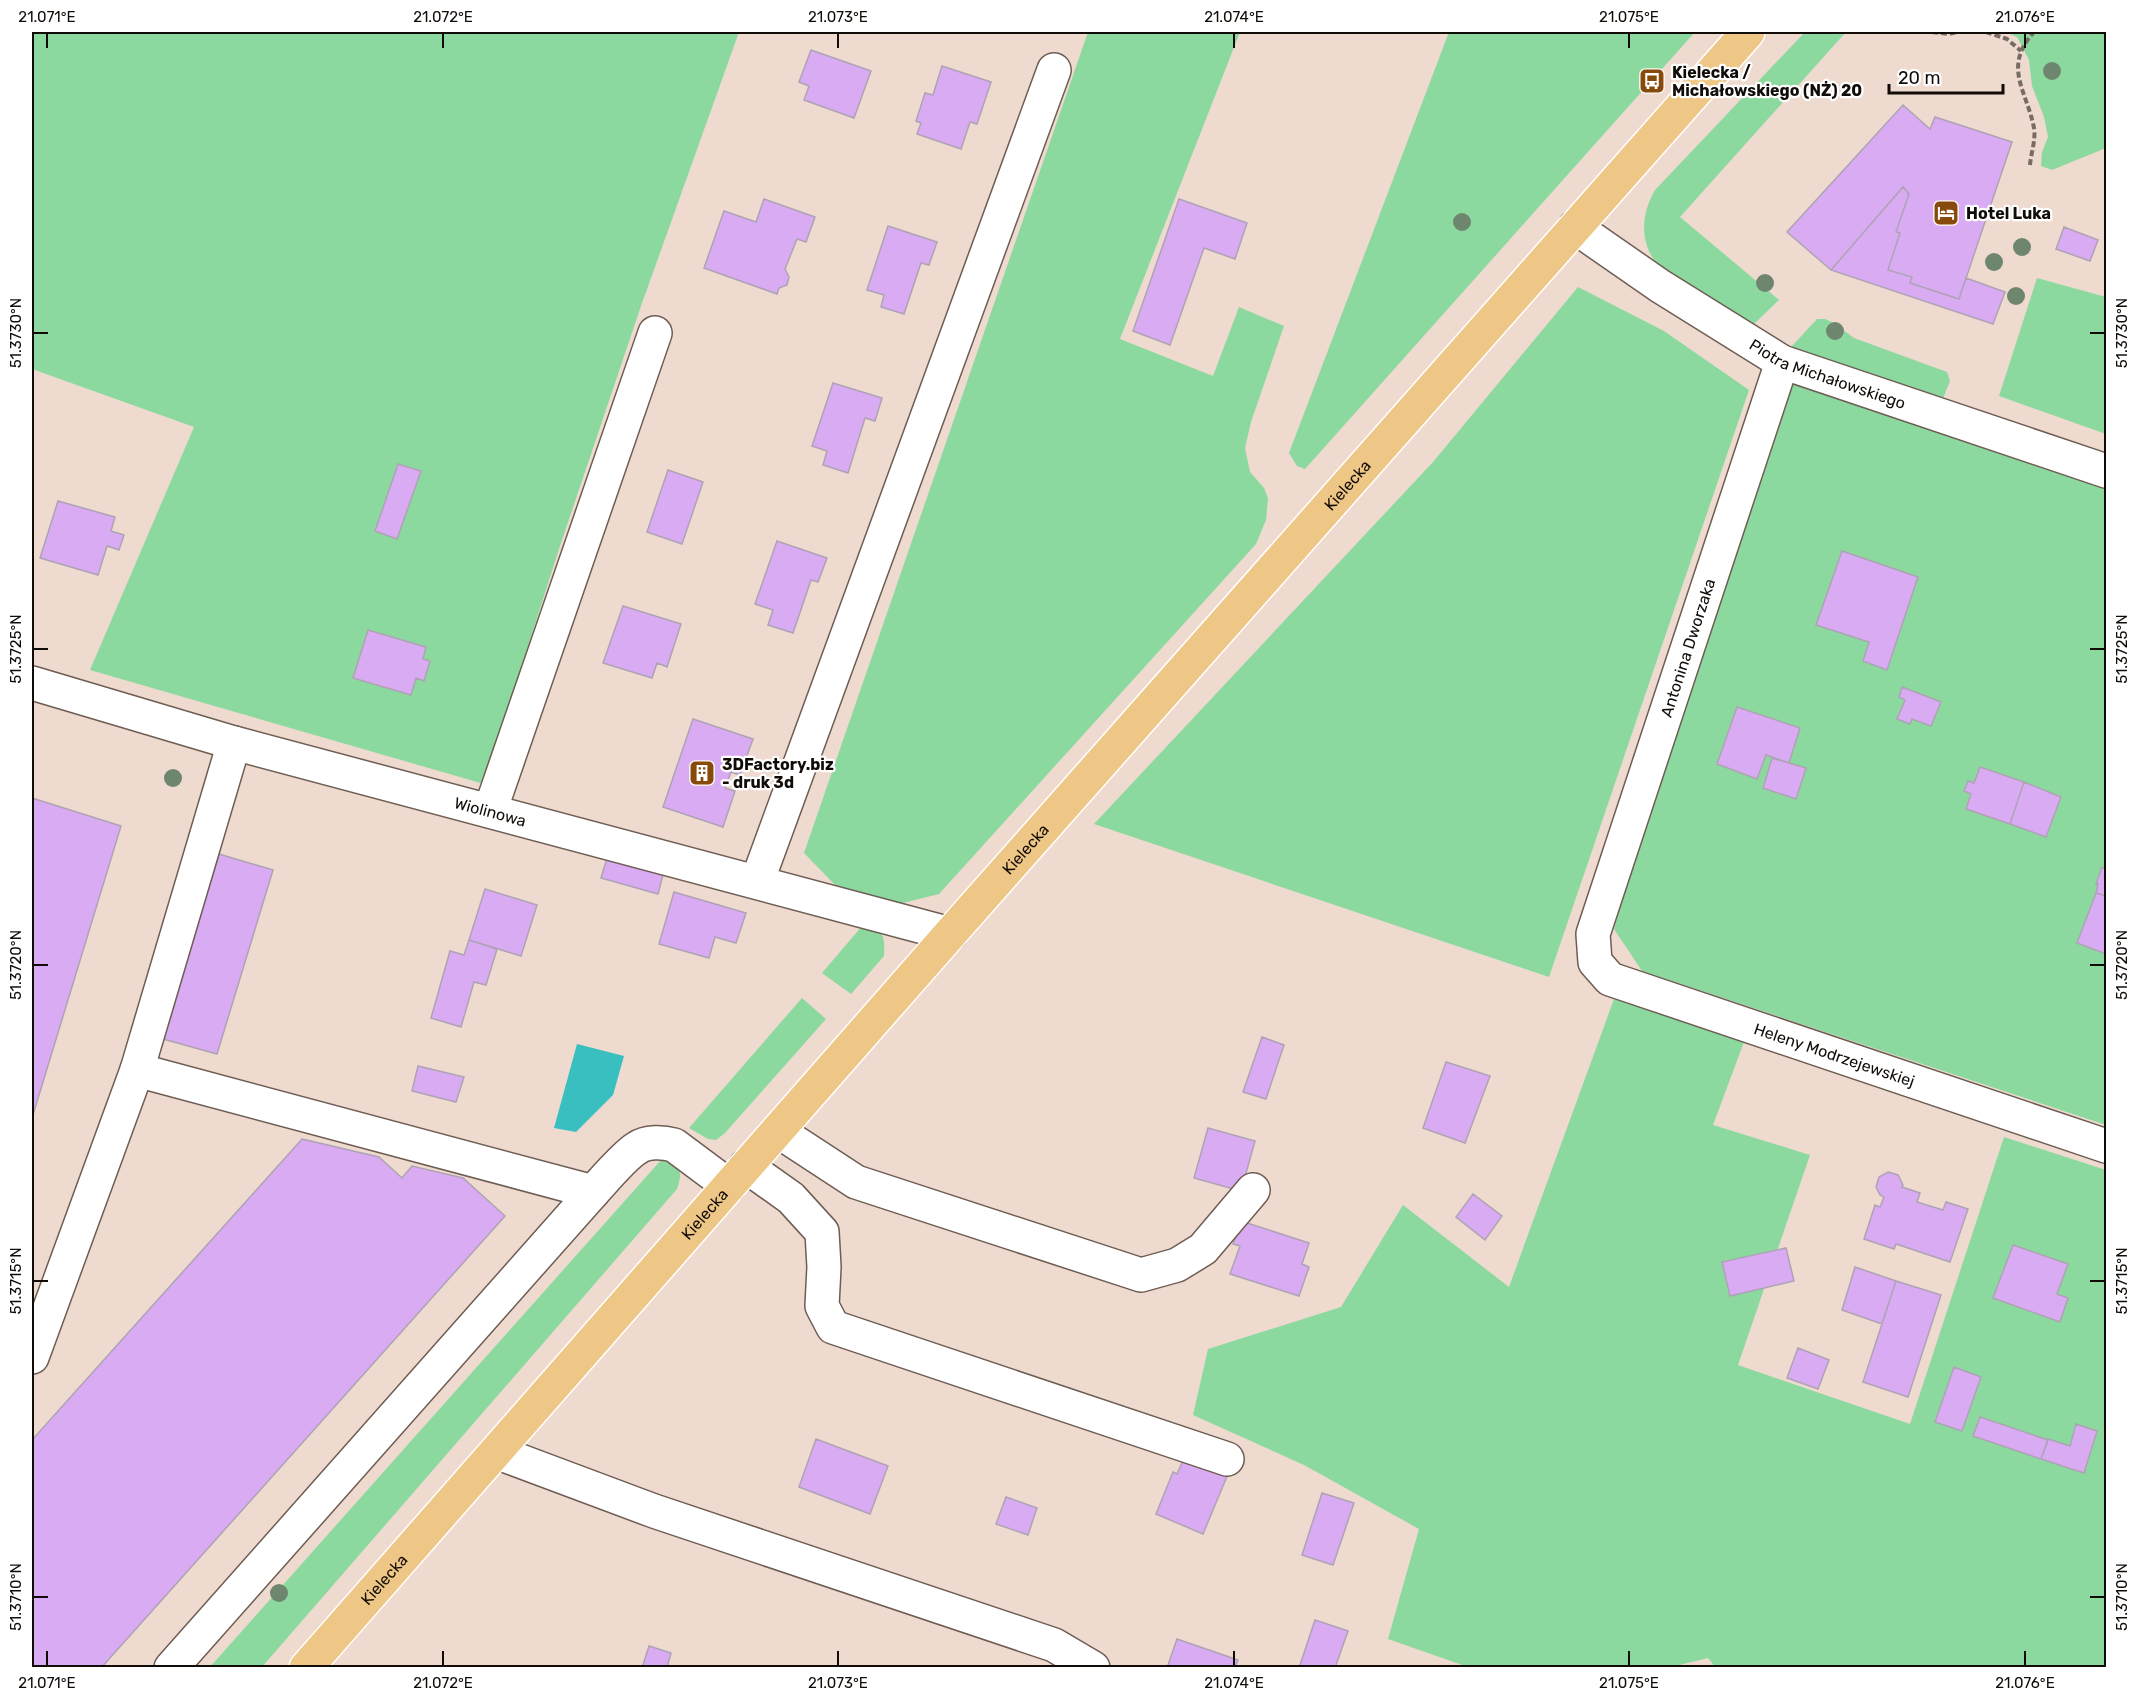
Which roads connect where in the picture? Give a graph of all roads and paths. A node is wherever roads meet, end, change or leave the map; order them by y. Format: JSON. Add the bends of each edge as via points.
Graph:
{"nodes":[{"id":1,"x":1748,"y":32,"type":"edge"},
{"id":2,"x":1932,"y":32,"type":"edge"},
{"id":3,"x":1957,"y":32,"type":"edge"},
{"id":4,"x":1986,"y":32,"type":"edge"},
{"id":5,"x":2034,"y":32,"type":"edge"},
{"id":6,"x":2021,"y":51,"type":"junction"},
{"id":7,"x":1054,"y":70,"type":"dead end"},
{"id":8,"x":2030,"y":165,"type":"dead end"},
{"id":9,"x":1575,"y":227,"type":"junction"},
{"id":10,"x":655,"y":333,"type":"dead end"},
{"id":11,"x":1782,"y":362,"type":"junction"},
{"id":12,"x":2106,"y":471,"type":"edge"},
{"id":13,"x":32,"y":683,"type":"edge"},
{"id":14,"x":234,"y":743,"type":"junction"},
{"id":15,"x":490,"y":811,"type":"junction"},
{"id":16,"x":757,"y":882,"type":"junction"},
{"id":17,"x":950,"y":934,"type":"junction"},
{"id":18,"x":1593,"y":934,"type":"joint"},
{"id":19,"x":137,"y":1070,"type":"junction"},
{"id":20,"x":778,"y":1131,"type":"junction"},
{"id":21,"x":2106,"y":1146,"type":"edge"},
{"id":22,"x":738,"y":1176,"type":"junction"},
{"id":23,"x":1253,"y":1190,"type":"dead end"},
{"id":24,"x":593,"y":1191,"type":"junction"},
{"id":25,"x":32,"y":1357,"type":"edge"},
{"id":26,"x":496,"y":1452,"type":"junction"},
{"id":27,"x":1227,"y":1460,"type":"dead end"},
{"id":28,"x":171,"y":1668,"type":"edge"},
{"id":29,"x":306,"y":1668,"type":"edge"},
{"id":30,"x":1093,"y":1668,"type":"edge"}],
"edges":[{"from":1,"to":9,"type":"main road","name":"Kielecka"},
{"from":2,"to":3,"type":"path"},
{"from":4,"to":6,"type":"path","via":[[2007,39]]},
{"from":5,"to":6,"type":"path"},
{"from":6,"to":8,"type":"path","via":[[2022,91],[2035,138]]},
{"from":7,"to":16,"type":"street"},
{"from":9,"to":11,"type":"street","name":"Piotra Michałowskiego"},
{"from":9,"to":17,"type":"main road","name":"Kielecka"},
{"from":10,"to":15,"type":"street"},
{"from":11,"to":12,"type":"street","name":"Piotra Michałowskiego"},
{"from":11,"to":18,"type":"street","name":"Antonina Dworzaka"},
{"from":13,"to":14,"type":"street","name":"Wiolinowa"},
{"from":14,"to":15,"type":"street","name":"Wiolinowa"},
{"from":14,"to":19,"type":"street"},
{"from":15,"to":16,"type":"street","name":"Wiolinowa"},
{"from":16,"to":17,"type":"street","name":"Wiolinowa"},
{"from":17,"to":20,"type":"main road","name":"Kielecka"},
{"from":18,"to":21,"type":"street","name":"Heleny Modrzejewskiej","via":[[1595,962],[1610,979]]},
{"from":19,"to":24,"type":"street"},
{"from":19,"to":25,"type":"street"},
{"from":20,"to":22,"type":"main road","name":"Kielecka"},
{"from":20,"to":23,"type":"street","via":[[856,1182],[1141,1275],[1178,1265],[1203,1249]]},
{"from":22,"to":24,"type":"street","via":[[674,1145],[653,1143],[638,1147]]},
{"from":22,"to":26,"type":"main road","name":"Kielecka"},
{"from":22,"to":27,"type":"street","via":[[791,1198],[822,1232],[822,1306],[832,1327]]},
{"from":24,"to":28,"type":"street"},
{"from":26,"to":29,"type":"main road","name":"Kielecka"},
{"from":26,"to":30,"type":"street","via":[[654,1511],[1054,1645]]}]}
